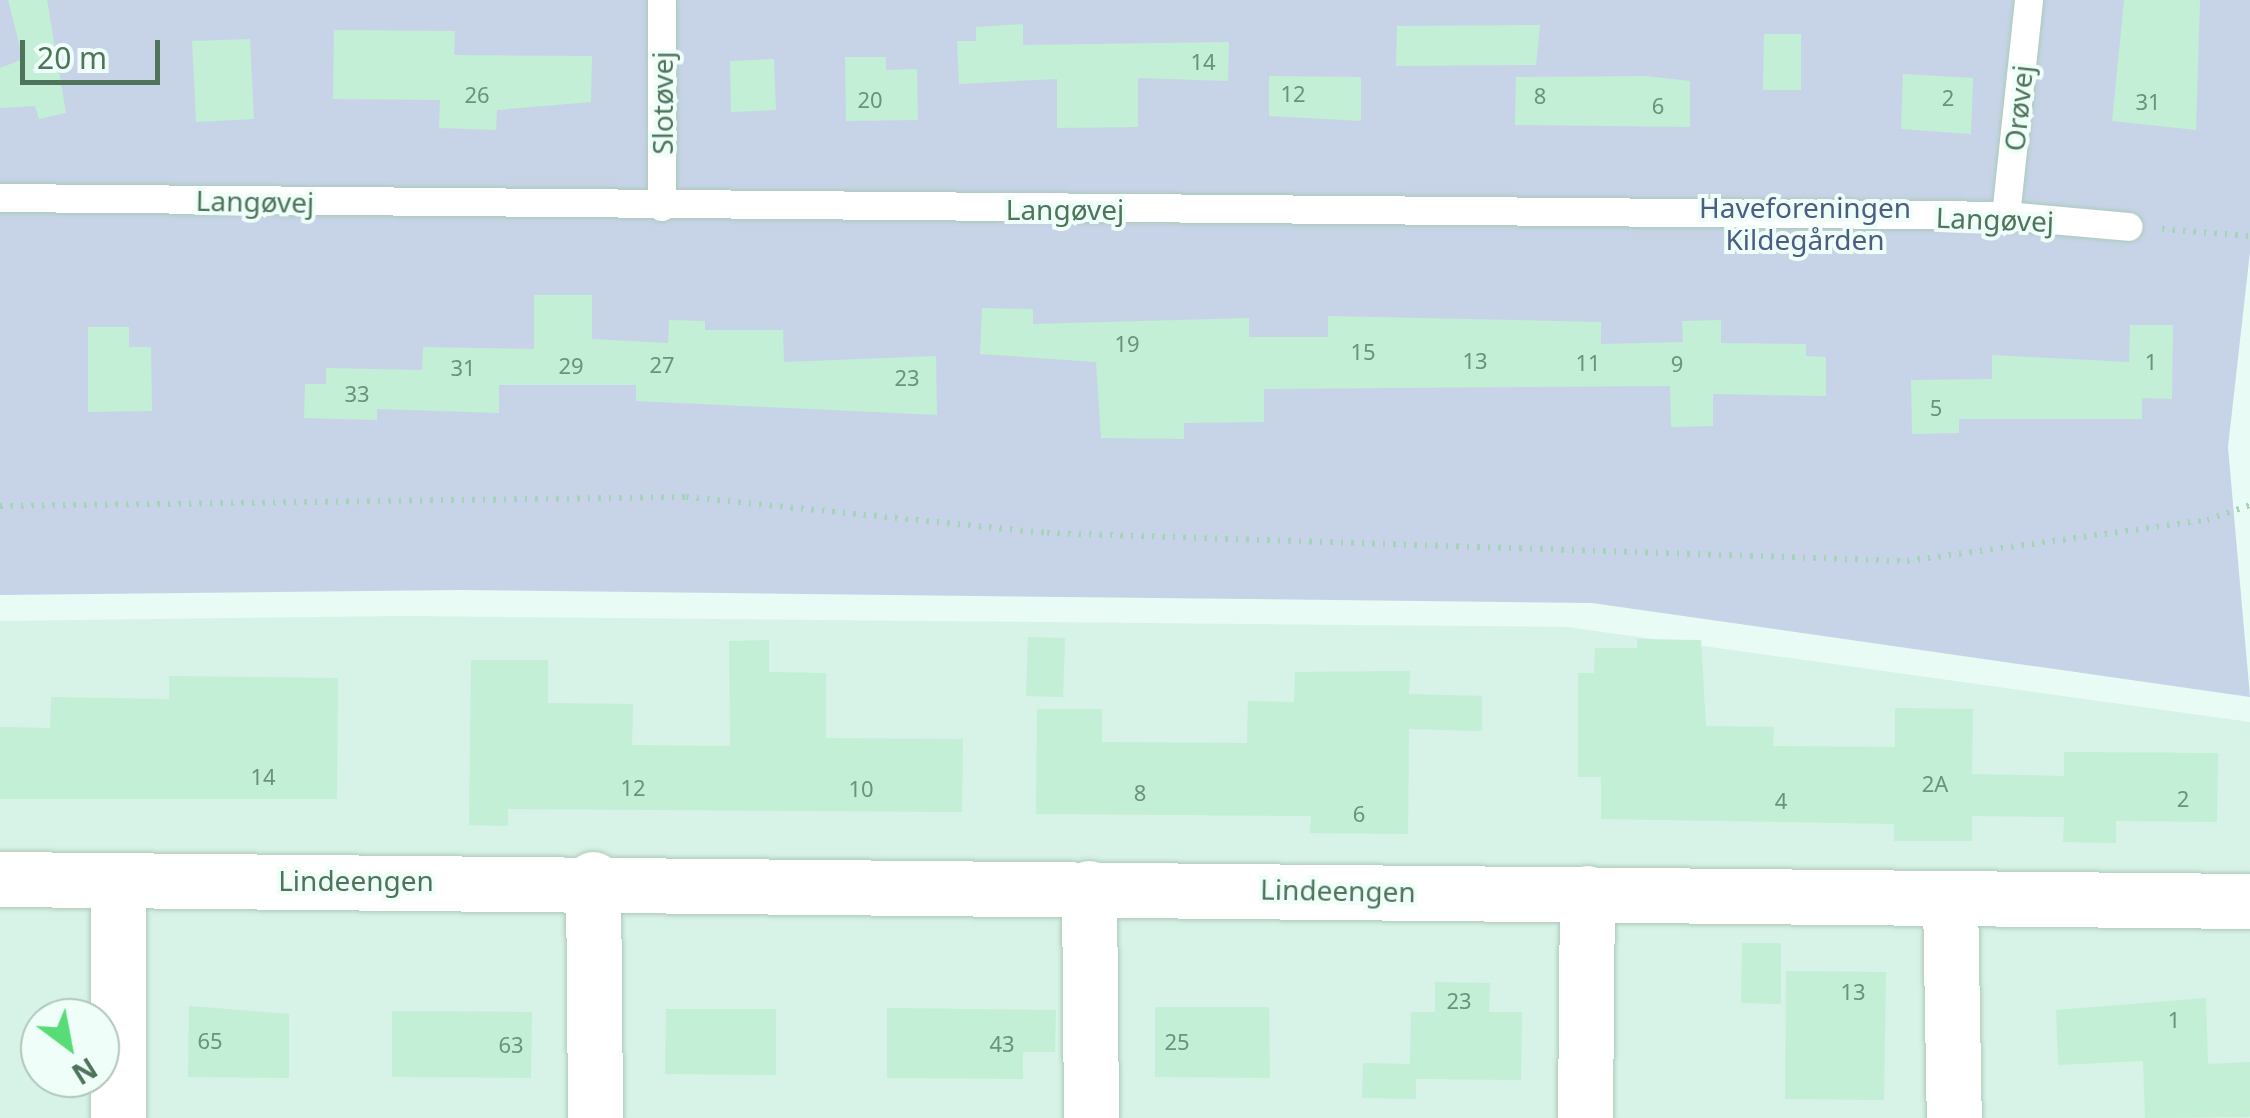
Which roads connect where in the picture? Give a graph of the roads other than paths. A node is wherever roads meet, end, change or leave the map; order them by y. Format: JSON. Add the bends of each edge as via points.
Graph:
{"nodes":[{"id":1,"x":662,"y":0,"type":"edge"},
{"id":2,"x":2029,"y":0,"type":"edge"},
{"id":3,"x":0,"y":198,"type":"edge"},
{"id":4,"x":662,"y":206,"type":"junction"},
{"id":5,"x":2006,"y":216,"type":"junction"},
{"id":6,"x":2129,"y":227,"type":"road end"},
{"id":7,"x":0,"y":879,"type":"edge"},
{"id":8,"x":593,"y":879,"type":"junction"},
{"id":9,"x":118,"y":881,"type":"junction"},
{"id":10,"x":1089,"y":888,"type":"junction"},
{"id":11,"x":1586,"y":893,"type":"junction"},
{"id":12,"x":1950,"y":900,"type":"junction"},
{"id":13,"x":2250,"y":901,"type":"edge"},
{"id":14,"x":118,"y":1118,"type":"edge"},
{"id":15,"x":595,"y":1118,"type":"edge"},
{"id":16,"x":1091,"y":1118,"type":"edge"},
{"id":17,"x":1585,"y":1118,"type":"edge"},
{"id":18,"x":1954,"y":1118,"type":"edge"}],
"edges":[{"from":1,"to":4,"type":"lane","name":"Slotøvej"},
{"from":2,"to":5,"type":"lane","name":"Orøvej"},
{"from":3,"to":4,"type":"lane","name":"Langøvej"},
{"from":4,"to":5,"type":"lane","name":"Langøvej"},
{"from":5,"to":6,"type":"lane","name":"Langøvej"},
{"from":7,"to":9,"type":"street","name":"Lindeengen"},
{"from":8,"to":9,"type":"street","name":"Lindeengen"},
{"from":8,"to":10,"type":"street","name":"Lindeengen"},
{"from":8,"to":15,"type":"street"},
{"from":9,"to":14,"type":"street"},
{"from":10,"to":11,"type":"street","name":"Lindeengen"},
{"from":10,"to":16,"type":"street"},
{"from":11,"to":12,"type":"street","name":"Lindeengen"},
{"from":11,"to":17,"type":"street"},
{"from":12,"to":13,"type":"street","name":"Lindeengen"},
{"from":12,"to":18,"type":"street"}]}
